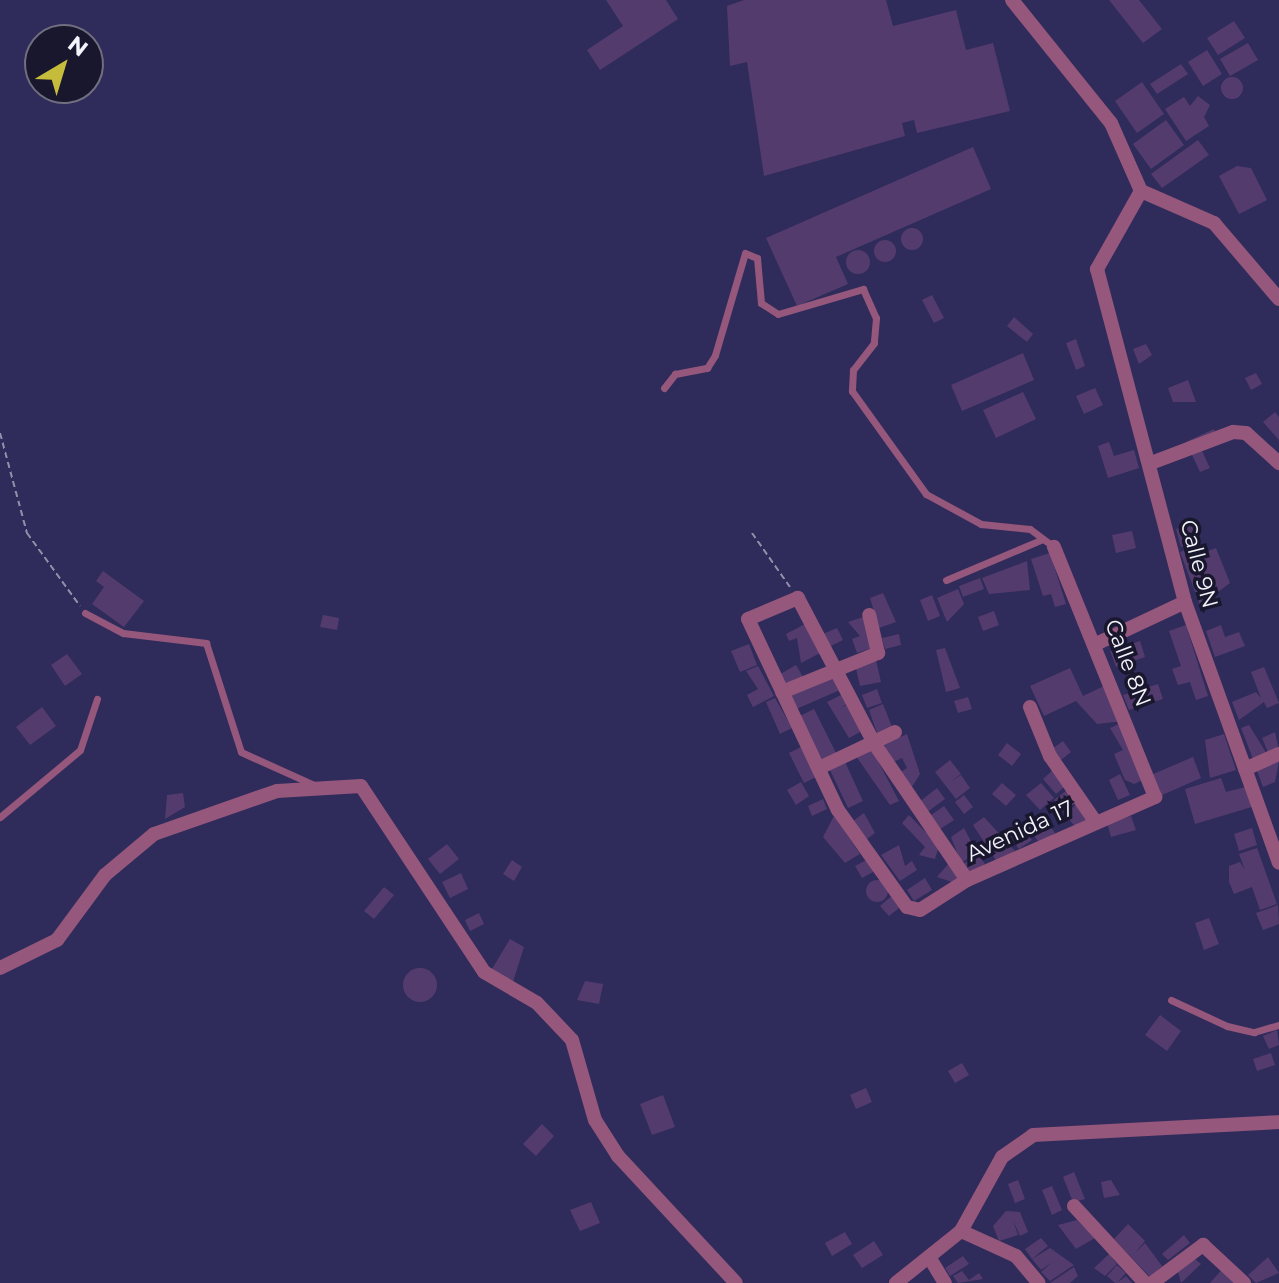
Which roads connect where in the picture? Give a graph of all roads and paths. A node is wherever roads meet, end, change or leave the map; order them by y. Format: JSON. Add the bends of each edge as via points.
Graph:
{"nodes":[{"id":1,"x":1012,"y":0,"type":"edge"},
{"id":2,"x":1141,"y":191,"type":"junction"},
{"id":3,"x":1279,"y":299,"type":"edge"},
{"id":4,"x":664,"y":388,"type":"dead end"},
{"id":5,"x":0,"y":433,"type":"edge"},
{"id":6,"x":1151,"y":463,"type":"junction"},
{"id":7,"x":1279,"y":463,"type":"edge"},
{"id":8,"x":752,"y":533,"type":"dead end"},
{"id":9,"x":1048,"y":543,"type":"junction"},
{"id":10,"x":946,"y":580,"type":"dead end"},
{"id":11,"x":798,"y":598,"type":"junction"},
{"id":12,"x":1185,"y":602,"type":"junction"},
{"id":13,"x":85,"y":613,"type":"joint"},
{"id":14,"x":869,"y":615,"type":"dead end"},
{"id":15,"x":1098,"y":643,"type":"junction"},
{"id":16,"x":835,"y":666,"type":"junction"},
{"id":17,"x":782,"y":692,"type":"junction"},
{"id":18,"x":97,"y":699,"type":"dead end"},
{"id":19,"x":1030,"y":707,"type":"dead end"},
{"id":20,"x":895,"y":732,"type":"dead end"},
{"id":21,"x":874,"y":743,"type":"junction"},
{"id":22,"x":1279,"y":754,"type":"edge"},
{"id":23,"x":819,"y":768,"type":"junction"},
{"id":24,"x":1245,"y":769,"type":"junction"},
{"id":25,"x":319,"y":787,"type":"junction"},
{"id":26,"x":1155,"y":797,"type":"joint"},
{"id":27,"x":0,"y":817,"type":"edge"},
{"id":28,"x":1095,"y":821,"type":"junction"},
{"id":29,"x":1279,"y":863,"type":"edge"},
{"id":30,"x":967,"y":880,"type":"junction"},
{"id":31,"x":0,"y":968,"type":"edge"},
{"id":32,"x":1171,"y":1000,"type":"dead end"},
{"id":33,"x":1279,"y":1025,"type":"edge"},
{"id":34,"x":1279,"y":1122,"type":"edge"},
{"id":35,"x":1074,"y":1206,"type":"dead end"},
{"id":36,"x":961,"y":1231,"type":"junction"},
{"id":37,"x":931,"y":1260,"type":"junction"},
{"id":38,"x":736,"y":1283,"type":"edge"},
{"id":39,"x":896,"y":1283,"type":"edge"},
{"id":40,"x":945,"y":1283,"type":"edge"},
{"id":41,"x":1039,"y":1283,"type":"edge"},
{"id":42,"x":1145,"y":1283,"type":"edge"},
{"id":43,"x":1152,"y":1283,"type":"edge"},
{"id":44,"x":1244,"y":1283,"type":"edge"}],
"edges":[{"from":1,"to":2,"type":"street","via":[[1111,123]]},
{"from":2,"to":3,"type":"street","via":[[1214,223]]},
{"from":2,"to":6,"type":"street","name":"Calle 9N","via":[[1097,269]]},
{"from":4,"to":9,"type":"lane","via":[[675,374],[707,368],[715,355],[745,253],[757,258],[761,303],[778,314],[863,289],[876,318],[874,343],[853,370],[852,391],[926,494],[981,524],[1030,529]]},
{"from":5,"to":13,"type":"path","via":[[27,533]]},
{"from":6,"to":7,"type":"street","via":[[1233,432],[1246,433]]},
{"from":6,"to":12,"type":"street","name":"Calle 9N"},
{"from":8,"to":11,"type":"path"},
{"from":9,"to":10,"type":"lane"},
{"from":9,"to":15,"type":"street","name":"Calle 8N"},
{"from":11,"to":16,"type":"street"},
{"from":11,"to":17,"type":"street","via":[[748,619]]},
{"from":12,"to":15,"type":"street"},
{"from":12,"to":24,"type":"street","name":"Calle 9N"},
{"from":13,"to":25,"type":"lane","via":[[123,633],[206,643],[241,752]]},
{"from":14,"to":16,"type":"street","via":[[880,650]]},
{"from":15,"to":26,"type":"street","name":"Calle 8N"},
{"from":16,"to":17,"type":"street"},
{"from":16,"to":21,"type":"street"},
{"from":17,"to":23,"type":"street"},
{"from":18,"to":27,"type":"lane","via":[[80,750]]},
{"from":19,"to":28,"type":"street","via":[[1041,740]]},
{"from":20,"to":21,"type":"street"},
{"from":21,"to":23,"type":"street"},
{"from":21,"to":30,"type":"street"},
{"from":22,"to":24,"type":"street"},
{"from":23,"to":30,"type":"street","name":"Avenida 17","via":[[838,810],[907,907],[920,910]]},
{"from":24,"to":29,"type":"street","name":"Calle 9N"},
{"from":25,"to":31,"type":"street","via":[[277,791],[154,834],[105,875],[57,940]]},
{"from":25,"to":38,"type":"street","via":[[368,790],[484,972],[537,1003],[572,1040],[609,1144]]},
{"from":26,"to":28,"type":"street","name":"Avenida 17"},
{"from":28,"to":30,"type":"street","name":"Avenida 17"},
{"from":32,"to":33,"type":"lane","via":[[1240,1029]]},
{"from":34,"to":36,"type":"street","via":[[1033,1135],[1002,1157]]},
{"from":35,"to":42,"type":"street"},
{"from":36,"to":37,"type":"street"},
{"from":36,"to":41,"type":"street","via":[[1016,1256]]},
{"from":37,"to":39,"type":"street"},
{"from":37,"to":40,"type":"street"},
{"from":43,"to":44,"type":"street","via":[[1203,1245]]}]}
